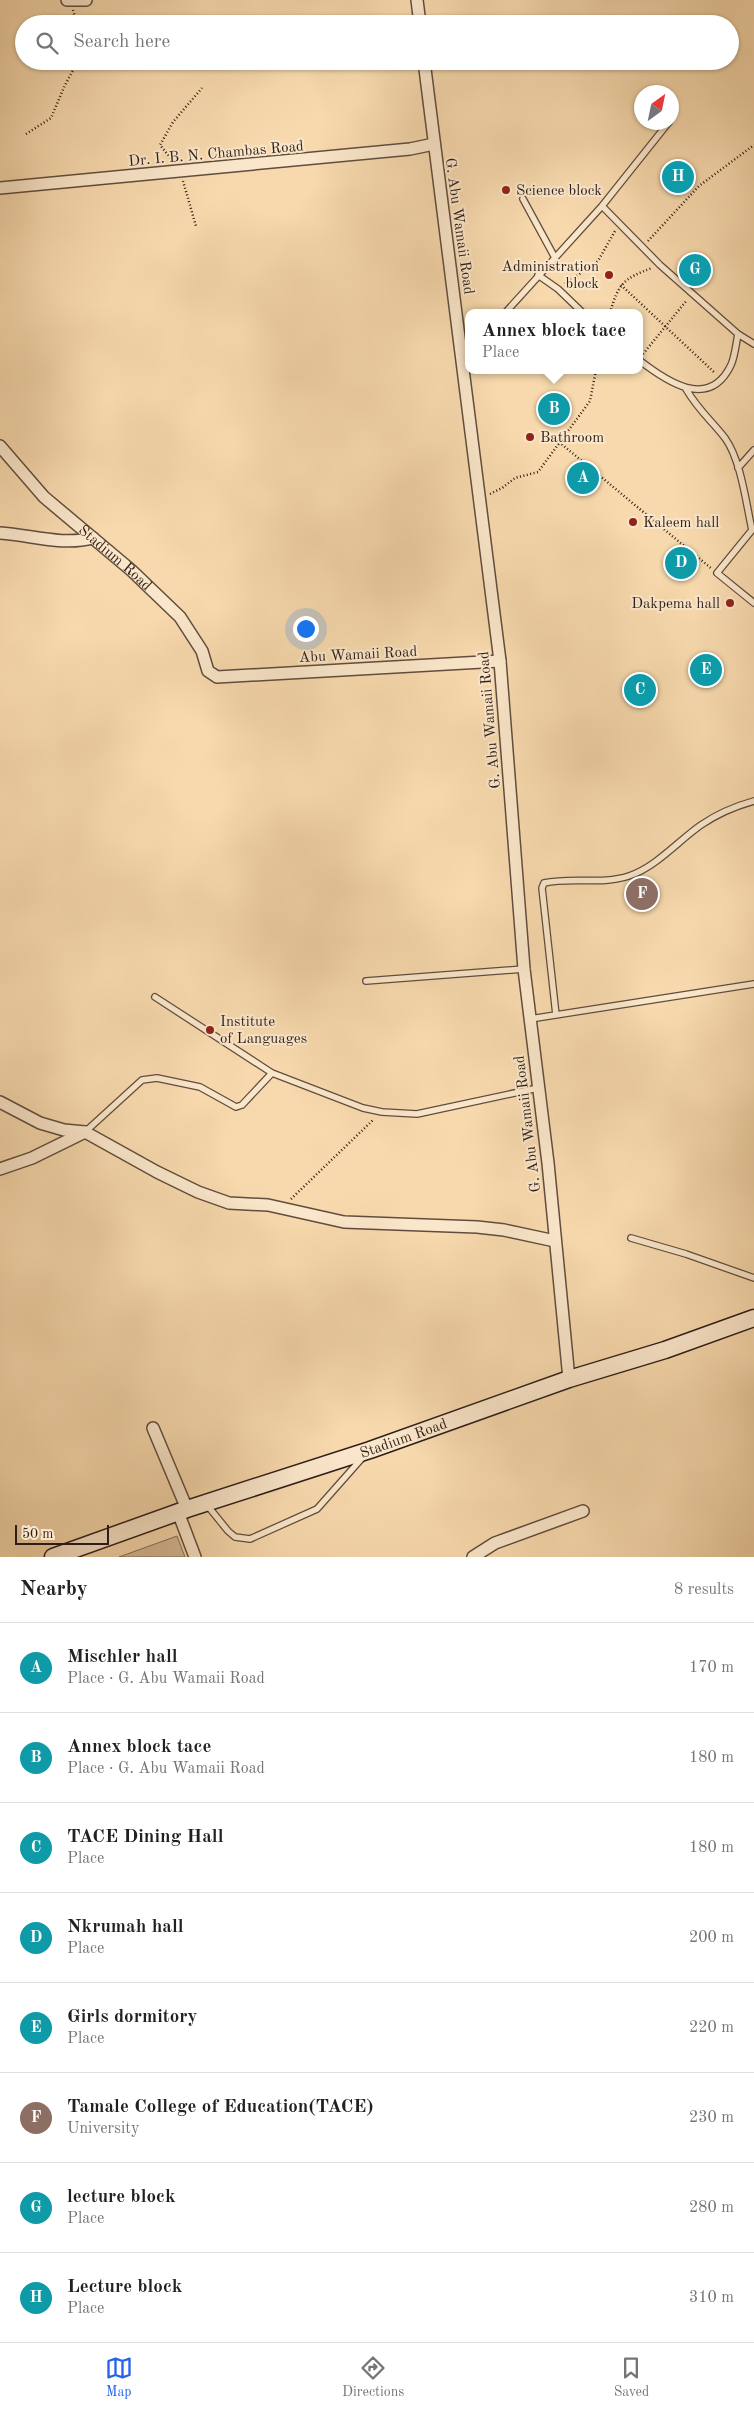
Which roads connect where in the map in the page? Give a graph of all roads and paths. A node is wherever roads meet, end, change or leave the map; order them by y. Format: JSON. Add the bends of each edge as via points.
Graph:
{"nodes":[{"id":1,"x":67,"y":0,"type":"edge"},
{"id":2,"x":86,"y":0,"type":"edge"},
{"id":3,"x":417,"y":0,"type":"edge"},
{"id":4,"x":419,"y":15,"type":"edge"},
{"id":5,"x":73,"y":70,"type":"edge"},
{"id":6,"x":425,"y":70,"type":"edge"},
{"id":7,"x":202,"y":88,"type":"dead end"},
{"id":8,"x":663,"y":130,"type":"edge"},
{"id":9,"x":26,"y":134,"type":"dead end"},
{"id":10,"x":434,"y":144,"type":"junction"},
{"id":11,"x":754,"y":145,"type":"edge"},
{"id":12,"x":182,"y":171,"type":"junction"},
{"id":13,"x":0,"y":188,"type":"edge"},
{"id":14,"x":524,"y":198,"type":"dead end"},
{"id":15,"x":602,"y":206,"type":"junction"},
{"id":16,"x":619,"y":223,"type":"junction"},
{"id":17,"x":196,"y":226,"type":"dead end"},
{"id":18,"x":643,"y":246,"type":"junction"},
{"id":19,"x":554,"y":256,"type":"junction"},
{"id":20,"x":660,"y":265,"type":"junction"},
{"id":21,"x":538,"y":275,"type":"junction"},
{"id":22,"x":621,"y":285,"type":"junction"},
{"id":23,"x":558,"y":289,"type":"junction"},
{"id":24,"x":693,"y":293,"type":"junction"},
{"id":25,"x":509,"y":309,"type":"edge"},
{"id":26,"x":579,"y":309,"type":"edge"},
{"id":27,"x":611,"y":309,"type":"edge"},
{"id":28,"x":664,"y":326,"type":"junction"},
{"id":29,"x":738,"y":334,"type":"junction"},
{"id":30,"x":754,"y":344,"type":"edge"},
{"id":31,"x":465,"y":353,"type":"edge"},
{"id":32,"x":643,"y":355,"type":"edge"},
{"id":33,"x":643,"y":363,"type":"edge"},
{"id":34,"x":468,"y":374,"type":"edge"},
{"id":35,"x":595,"y":374,"type":"edge"},
{"id":36,"x":722,"y":379,"type":"junction"},
{"id":37,"x":686,"y":389,"type":"junction"},
{"id":38,"x":559,"y":442,"type":"junction"},
{"id":39,"x":0,"y":446,"type":"edge"},
{"id":40,"x":754,"y":450,"type":"edge"},
{"id":41,"x":738,"y":468,"type":"junction"},
{"id":42,"x":481,"y":499,"type":"junction"},
{"id":43,"x":752,"y":530,"type":"junction"},
{"id":44,"x":0,"y":533,"type":"edge"},
{"id":45,"x":93,"y":538,"type":"junction"},
{"id":46,"x":754,"y":538,"type":"edge"},
{"id":47,"x":717,"y":573,"type":"junction"},
{"id":48,"x":754,"y":603,"type":"edge"},
{"id":49,"x":500,"y":661,"type":"junction"},
{"id":50,"x":217,"y":677,"type":"joint"},
{"id":51,"x":754,"y":801,"type":"edge"},
{"id":52,"x":524,"y":969,"type":"junction"},
{"id":53,"x":366,"y":980,"type":"dead end"},
{"id":54,"x":754,"y":984,"type":"edge"},
{"id":55,"x":155,"y":997,"type":"dead end"},
{"id":56,"x":556,"y":1015,"type":"junction"},
{"id":57,"x":530,"y":1019,"type":"junction"},
{"id":58,"x":272,"y":1073,"type":"junction"},
{"id":59,"x":538,"y":1088,"type":"junction"},
{"id":60,"x":0,"y":1102,"type":"edge"},
{"id":61,"x":382,"y":1112,"type":"junction"},
{"id":62,"x":85,"y":1132,"type":"junction"},
{"id":63,"x":0,"y":1169,"type":"edge"},
{"id":64,"x":268,"y":1205,"type":"junction"},
{"id":65,"x":631,"y":1238,"type":"dead end"},
{"id":66,"x":555,"y":1241,"type":"junction"},
{"id":67,"x":754,"y":1278,"type":"edge"},
{"id":68,"x":754,"y":1318,"type":"edge"},
{"id":69,"x":569,"y":1379,"type":"junction"},
{"id":70,"x":153,"y":1428,"type":"dead end"},
{"id":71,"x":370,"y":1450,"type":"junction"},
{"id":72,"x":206,"y":1503,"type":"junction"},
{"id":73,"x":183,"y":1511,"type":"junction"},
{"id":74,"x":583,"y":1511,"type":"dead end"},
{"id":75,"x":54,"y":1557,"type":"edge"},
{"id":76,"x":195,"y":1557,"type":"edge"},
{"id":77,"x":473,"y":1557,"type":"edge"}],
"edges":[{"from":1,"to":2,"type":"street"},
{"from":3,"to":4,"type":"street"},
{"from":5,"to":9,"type":"path","via":[[51,118]]},
{"from":6,"to":10,"type":"street","name":"G. Abu Wamaii Road"},
{"from":7,"to":12,"type":"path","via":[[173,122],[160,145]]},
{"from":8,"to":15,"type":"lane"},
{"from":10,"to":12,"type":"street","name":"Dr. I. B. N. Chambas Road"},
{"from":10,"to":31,"type":"street","name":"G. Abu Wamaii Road"},
{"from":11,"to":18,"type":"path","via":[[698,186]]},
{"from":12,"to":13,"type":"street","name":"Dr. I. B. N. Chambas Road"},
{"from":12,"to":17,"type":"path"},
{"from":14,"to":19,"type":"lane"},
{"from":15,"to":16,"type":"lane"},
{"from":15,"to":19,"type":"lane"},
{"from":16,"to":18,"type":"lane"},
{"from":16,"to":23,"type":"path","via":[[598,261]]},
{"from":18,"to":20,"type":"lane"},
{"from":19,"to":21,"type":"lane"},
{"from":20,"to":22,"type":"path","via":[[633,274]]},
{"from":20,"to":24,"type":"lane"},
{"from":21,"to":23,"type":"lane"},
{"from":21,"to":25,"type":"lane"},
{"from":22,"to":27,"type":"path","via":[[615,292]]},
{"from":22,"to":28,"type":"path"},
{"from":23,"to":26,"type":"lane"},
{"from":24,"to":28,"type":"path"},
{"from":24,"to":29,"type":"lane"},
{"from":28,"to":32,"type":"path"},
{"from":28,"to":36,"type":"path"},
{"from":29,"to":30,"type":"lane"},
{"from":29,"to":36,"type":"lane","via":[[732,363]]},
{"from":33,"to":37,"type":"lane"},
{"from":34,"to":42,"type":"street","name":"G. Abu Wamaii Road"},
{"from":35,"to":38,"type":"path","via":[[592,397]]},
{"from":36,"to":37,"type":"lane","via":[[704,388]]},
{"from":37,"to":41,"type":"lane","via":[[697,408],[726,439]]},
{"from":38,"to":42,"type":"path","via":[[538,472],[515,478]]},
{"from":38,"to":47,"type":"path"},
{"from":39,"to":45,"type":"street","name":"Stadium Road","via":[[44,497]]},
{"from":40,"to":41,"type":"lane"},
{"from":41,"to":43,"type":"lane"},
{"from":42,"to":49,"type":"street","name":"G. Abu Wamaii Road"},
{"from":43,"to":46,"type":"lane"},
{"from":43,"to":47,"type":"lane"},
{"from":44,"to":45,"type":"street","name":"Stadium Road","via":[[67,542]]},
{"from":45,"to":50,"type":"street","name":"Stadium Road","via":[[180,617],[202,651],[208,671]]},
{"from":47,"to":48,"type":"lane"},
{"from":49,"to":50,"type":"street","name":"Abu Wamaii Road"},
{"from":49,"to":52,"type":"street","name":"G. Abu Wamaii Road"},
{"from":51,"to":56,"type":"lane","via":[[702,824],[655,861],[629,876],[612,880],[544,883],[544,925]]},
{"from":52,"to":53,"type":"lane"},
{"from":52,"to":57,"type":"street","name":"G. Abu Wamaii Road"},
{"from":54,"to":56,"type":"lane"},
{"from":55,"to":58,"type":"lane"},
{"from":56,"to":57,"type":"lane"},
{"from":57,"to":59,"type":"street","name":"G. Abu Wamaii Road"},
{"from":58,"to":61,"type":"lane","via":[[362,1108]]},
{"from":58,"to":62,"type":"lane","via":[[242,1105],[236,1107],[200,1087],[157,1078],[142,1080]]},
{"from":59,"to":61,"type":"lane","via":[[417,1114]]},
{"from":59,"to":66,"type":"street","name":"G. Abu Wamaii Road"},
{"from":60,"to":62,"type":"street","via":[[40,1123]]},
{"from":61,"to":64,"type":"path","via":[[289,1202]]},
{"from":62,"to":63,"type":"street","via":[[32,1158]]},
{"from":62,"to":64,"type":"street","via":[[198,1192],[229,1203]]},
{"from":64,"to":66,"type":"street","via":[[344,1222],[477,1227]]},
{"from":65,"to":67,"type":"lane"},
{"from":66,"to":69,"type":"street","name":"G. Abu Wamaii Road"},
{"from":68,"to":69,"type":"main road","name":"Stadium Road","via":[[665,1350]]},
{"from":69,"to":71,"type":"main road","name":"Stadium Road"},
{"from":70,"to":73,"type":"street"},
{"from":71,"to":72,"type":"main road","name":"Stadium Road"},
{"from":71,"to":72,"type":"lane","via":[[317,1509],[250,1539],[235,1537]]},
{"from":72,"to":73,"type":"main road","name":"Stadium Road"},
{"from":73,"to":75,"type":"main road","name":"Stadium Road"},
{"from":73,"to":76,"type":"street"},
{"from":74,"to":77,"type":"street","via":[[495,1543]]}]}
